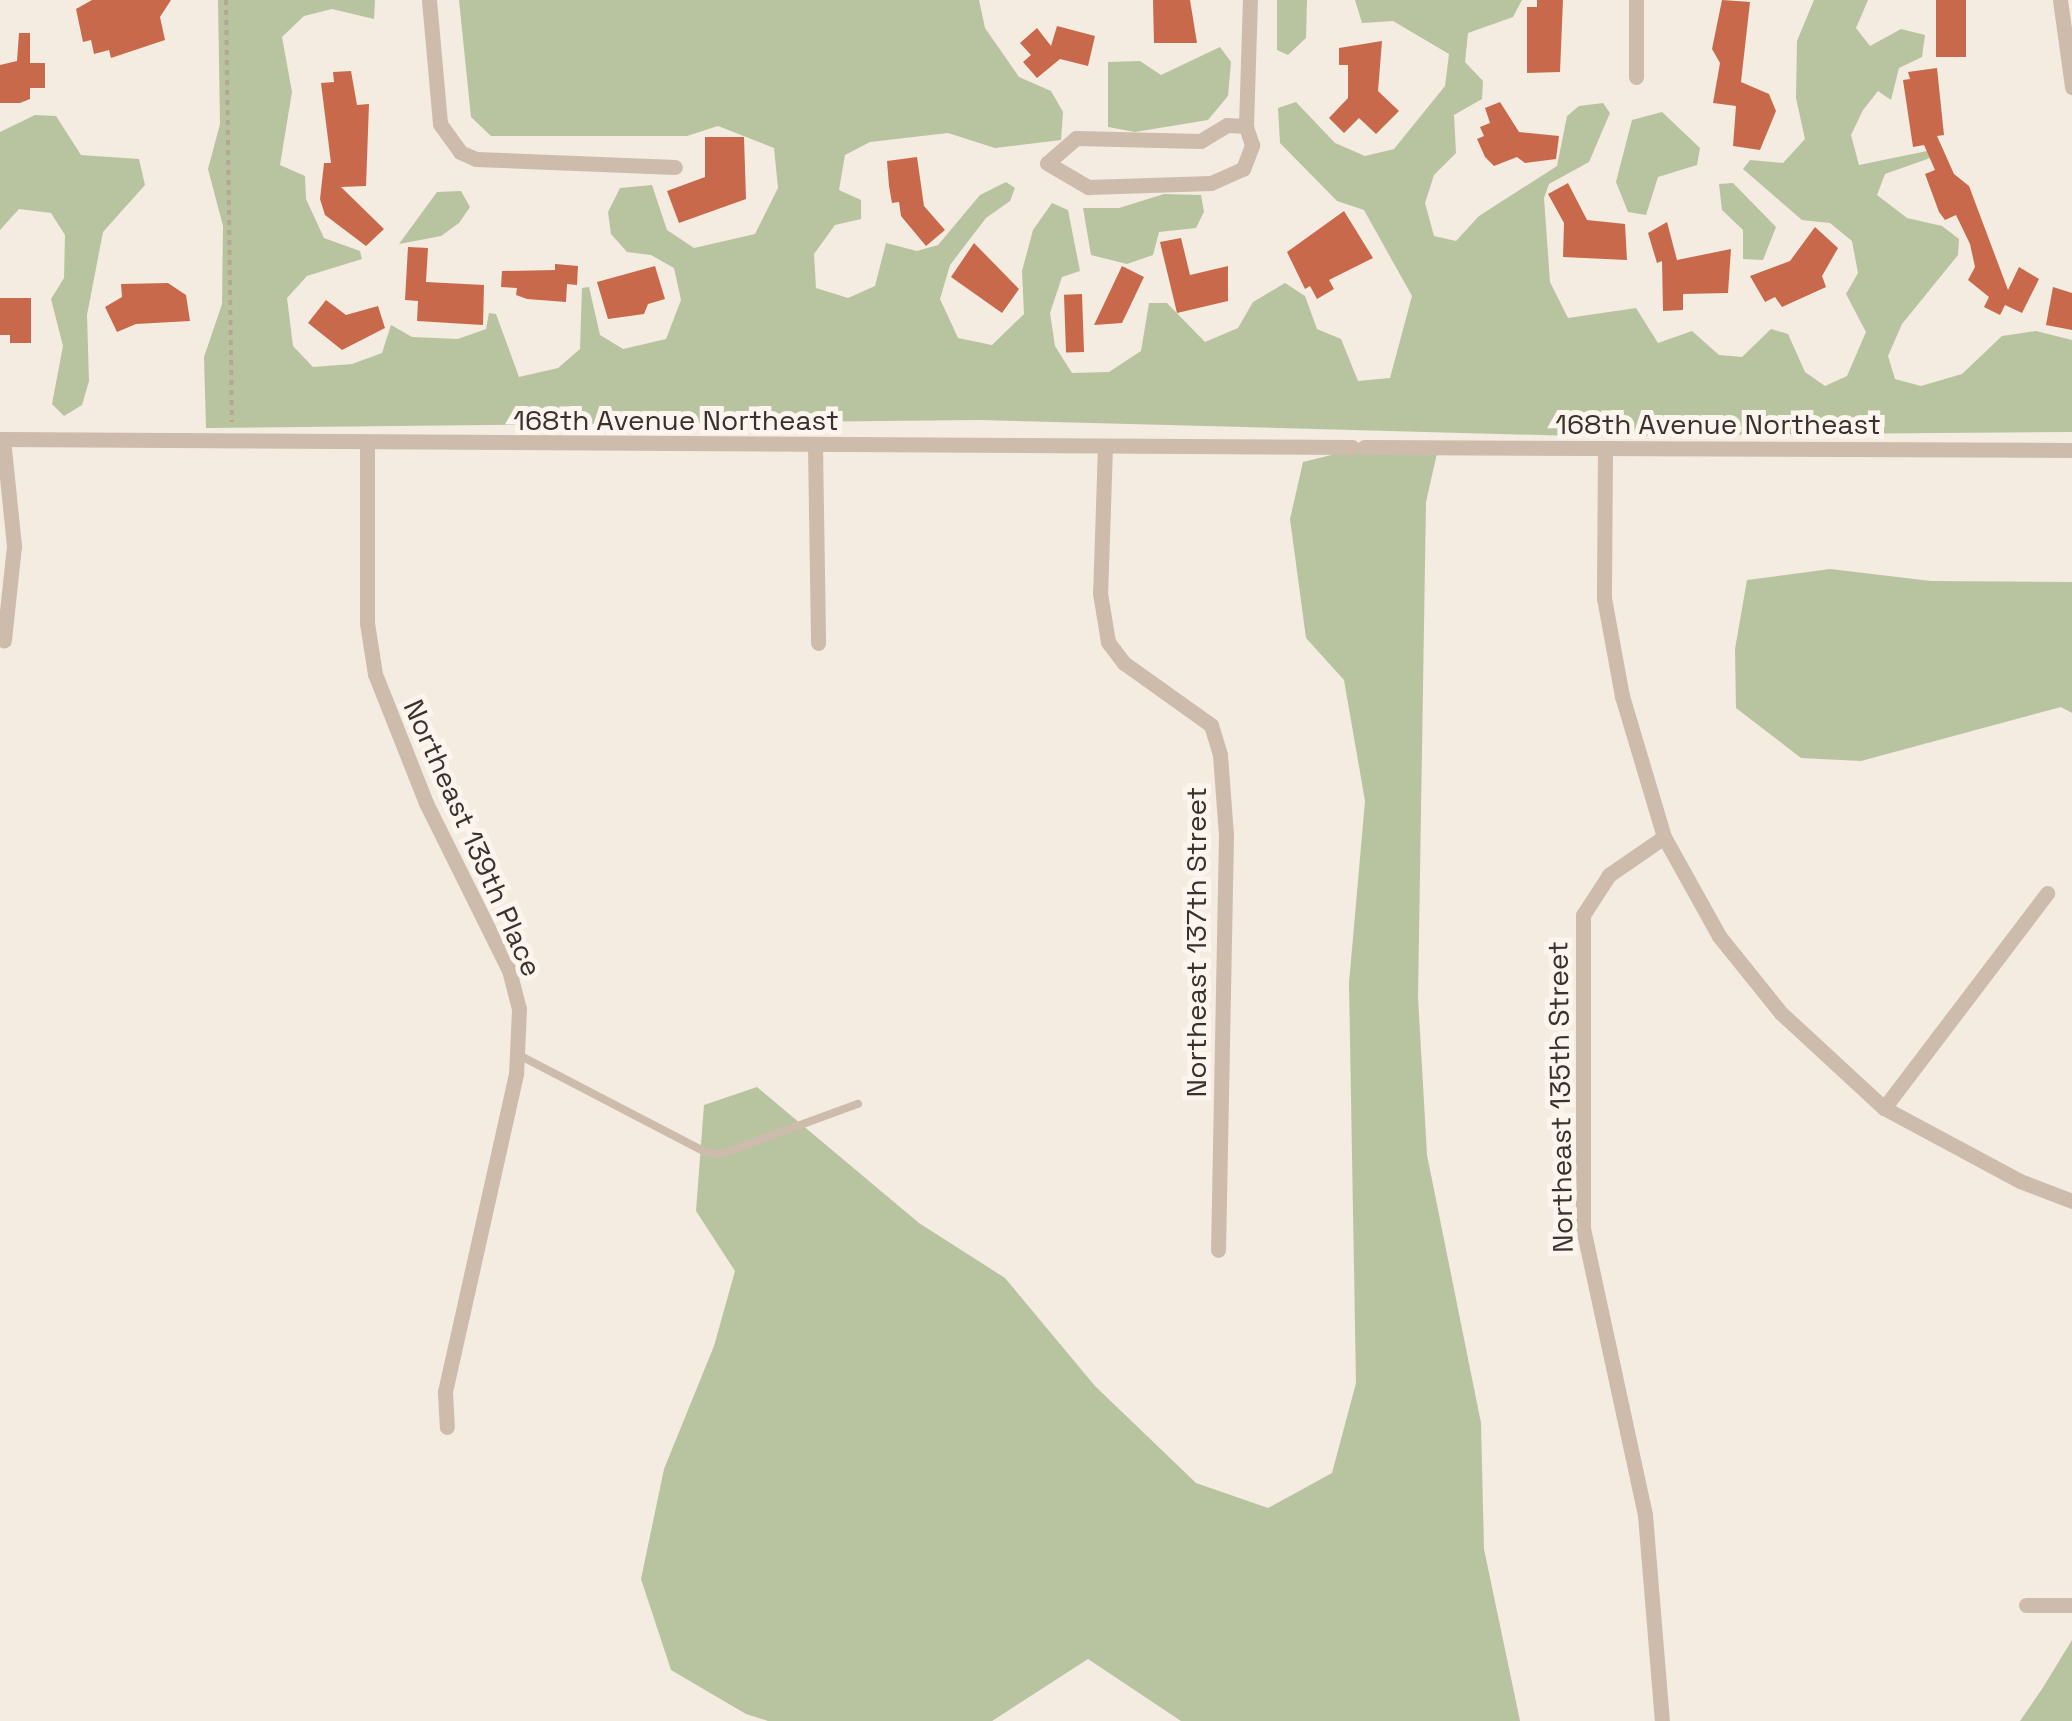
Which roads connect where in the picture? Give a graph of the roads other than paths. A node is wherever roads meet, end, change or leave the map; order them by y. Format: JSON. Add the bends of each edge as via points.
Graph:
{"nodes":[{"id":1,"x":430,"y":0,"type":"edge"},
{"id":2,"x":1250,"y":0,"type":"edge"},
{"id":3,"x":1636,"y":0,"type":"edge"},
{"id":4,"x":2060,"y":0,"type":"edge"},
{"id":5,"x":1636,"y":77,"type":"dead end"},
{"id":6,"x":2072,"y":87,"type":"edge"},
{"id":7,"x":1246,"y":126,"type":"junction"},
{"id":8,"x":675,"y":167,"type":"dead end"},
{"id":9,"x":1,"y":439,"type":"edge"},
{"id":10,"x":367,"y":444,"type":"junction"},
{"id":11,"x":816,"y":446,"type":"junction"},
{"id":12,"x":1105,"y":446,"type":"junction"},
{"id":13,"x":1605,"y":449,"type":"junction"},
{"id":14,"x":2072,"y":450,"type":"edge"},
{"id":15,"x":4,"y":640,"type":"dead end"},
{"id":16,"x":818,"y":642,"type":"dead end"},
{"id":17,"x":1664,"y":837,"type":"junction"},
{"id":18,"x":2047,"y":893,"type":"dead end"},
{"id":19,"x":517,"y":1054,"type":"junction"},
{"id":20,"x":858,"y":1104,"type":"dead end"},
{"id":21,"x":1884,"y":1108,"type":"junction"},
{"id":22,"x":2072,"y":1201,"type":"edge"},
{"id":23,"x":1218,"y":1250,"type":"dead end"},
{"id":24,"x":448,"y":1427,"type":"dead end"},
{"id":25,"x":2026,"y":1605,"type":"dead end"},
{"id":26,"x":2072,"y":1605,"type":"edge"},
{"id":27,"x":1662,"y":1721,"type":"edge"}],
"edges":[{"from":1,"to":8,"type":"street","via":[[440,124],[460,152]]},
{"from":2,"to":7,"type":"street"},
{"from":3,"to":5,"type":"street"},
{"from":4,"to":6,"type":"street"},
{"from":7,"to":7,"type":"street","via":[[1227,126],[1200,141],[1076,138],[1048,163],[1088,188],[1211,183],[1242,169],[1252,145]]},
{"from":9,"to":10,"type":"street","name":"168th Avenue Northeast"},
{"from":9,"to":15,"type":"street","via":[[14,546]]},
{"from":10,"to":11,"type":"street","name":"168th Avenue Northeast"},
{"from":10,"to":19,"type":"street","name":"Northeast 139th Place","via":[[367,623],[375,674],[426,803],[510,970],[520,1009]]},
{"from":11,"to":12,"type":"street","name":"168th Avenue Northeast"},
{"from":11,"to":16,"type":"street"},
{"from":12,"to":13,"type":"street","name":"168th Avenue Northeast"},
{"from":12,"to":23,"type":"street","name":"Northeast 137th Street","via":[[1100,593],[1108,642],[1124,663],[1211,726],[1220,755],[1226,835]]},
{"from":13,"to":14,"type":"street","name":"168th Avenue Northeast"},
{"from":13,"to":17,"type":"street","via":[[1604,598],[1622,696]]},
{"from":17,"to":21,"type":"street","via":[[1720,936],[1781,1013]]},
{"from":17,"to":27,"type":"street","name":"Northeast 135th Street","via":[[1592,894],[1578,942],[1584,1228],[1645,1515]]},
{"from":18,"to":21,"type":"street"},
{"from":19,"to":20,"type":"lane","via":[[705,1152],[721,1154]]},
{"from":19,"to":24,"type":"street","name":"Northeast 139th Place","via":[[445,1392]]},
{"from":21,"to":22,"type":"street","via":[[2020,1181]]},
{"from":25,"to":26,"type":"street"}]}
